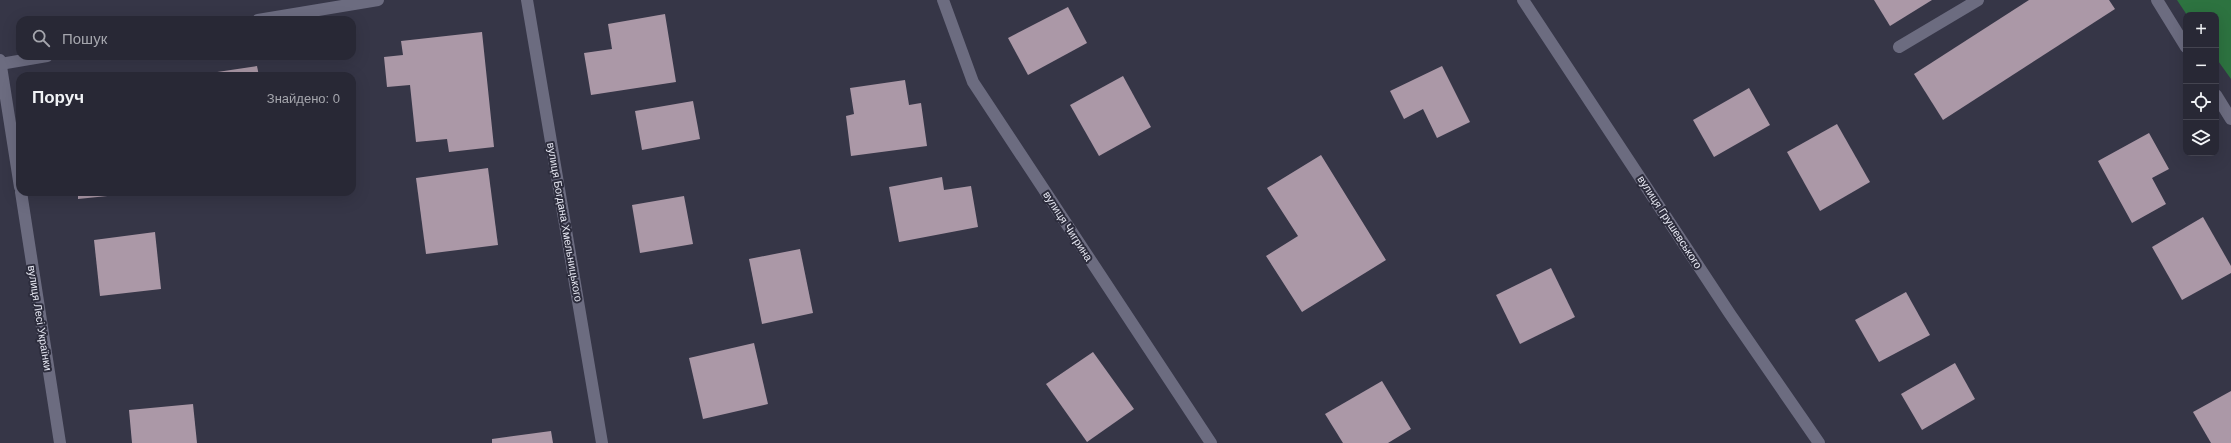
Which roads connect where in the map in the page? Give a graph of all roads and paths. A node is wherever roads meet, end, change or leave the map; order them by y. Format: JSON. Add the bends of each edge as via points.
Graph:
{"nodes":[{"id":1,"x":378,"y":0,"type":"edge"},
{"id":2,"x":527,"y":0,"type":"edge"},
{"id":3,"x":943,"y":0,"type":"edge"},
{"id":4,"x":1523,"y":0,"type":"edge"},
{"id":5,"x":1978,"y":0,"type":"edge"},
{"id":6,"x":2157,"y":0,"type":"edge"},
{"id":7,"x":282,"y":16,"type":"edge"},
{"id":8,"x":2183,"y":42,"type":"edge"},
{"id":9,"x":1899,"y":47,"type":"dead end"},
{"id":10,"x":20,"y":60,"type":"edge"},
{"id":11,"x":0,"y":63,"type":"edge"},
{"id":12,"x":2219,"y":100,"type":"edge"},
{"id":13,"x":2231,"y":119,"type":"edge"},
{"id":14,"x":16,"y":162,"type":"edge"},
{"id":15,"x":22,"y":196,"type":"edge"},
{"id":16,"x":60,"y":443,"type":"edge"},
{"id":17,"x":602,"y":443,"type":"edge"},
{"id":18,"x":1211,"y":443,"type":"edge"},
{"id":19,"x":1819,"y":443,"type":"edge"}],
"edges":[{"from":1,"to":7,"type":"street"},
{"from":2,"to":17,"type":"street","name":"вулиця Богдана Хмельницького"},
{"from":3,"to":18,"type":"street","name":"вулиця Чигрина","via":[[973,82]]},
{"from":4,"to":19,"type":"street","name":"вулиця Грушевського","via":[[1730,314]]},
{"from":5,"to":9,"type":"street"},
{"from":6,"to":8,"type":"street"},
{"from":10,"to":11,"type":"street"},
{"from":11,"to":14,"type":"street"},
{"from":12,"to":13,"type":"street"},
{"from":15,"to":16,"type":"street","name":"вулиця Лесі Українки"}]}
